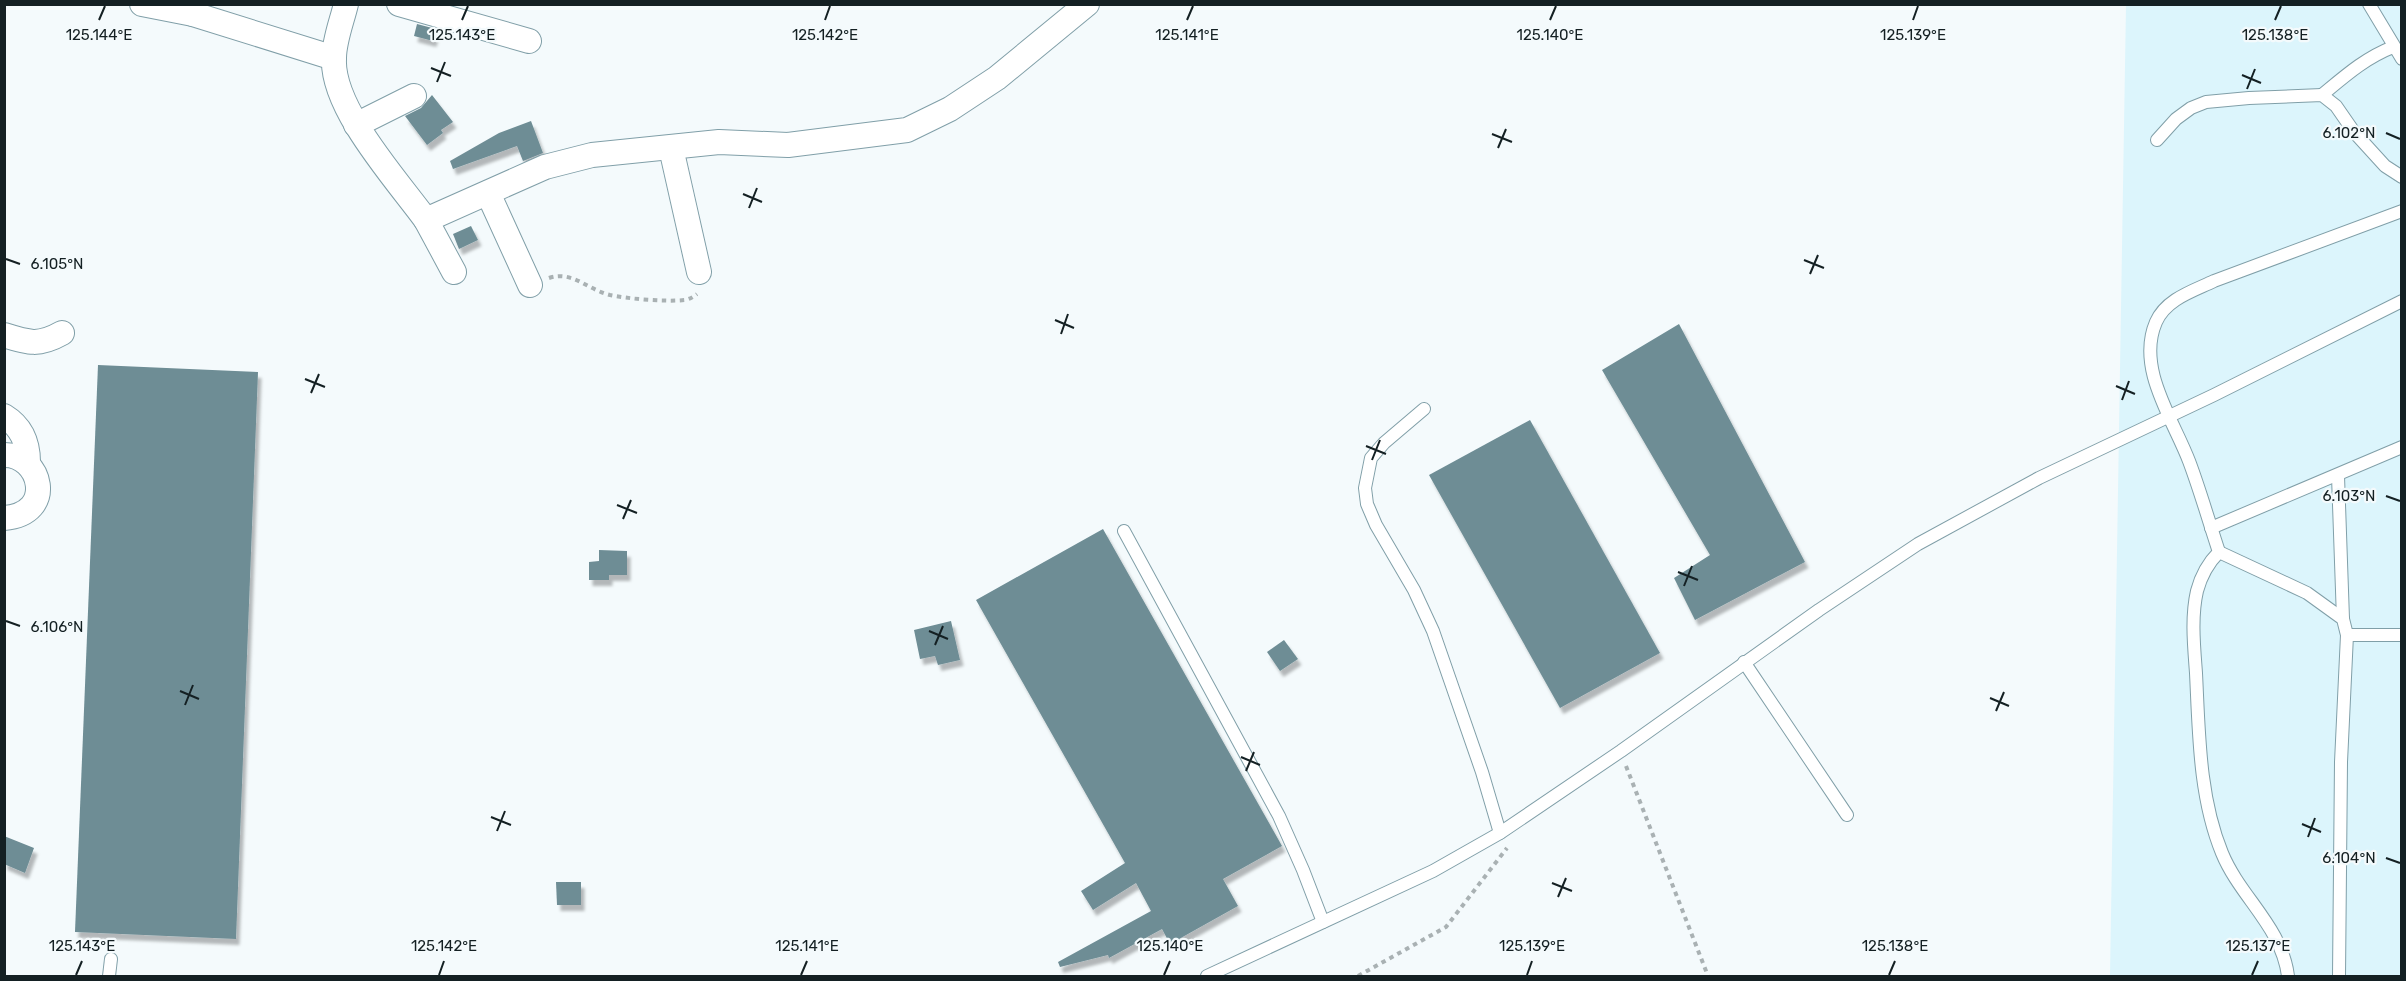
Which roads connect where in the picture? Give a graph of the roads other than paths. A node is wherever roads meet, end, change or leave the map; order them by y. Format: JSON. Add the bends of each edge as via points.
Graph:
{"nodes":[{"id":1,"x":142,"y":4,"type":"edge"},
{"id":2,"x":346,"y":4,"type":"edge"},
{"id":3,"x":399,"y":4,"type":"edge"},
{"id":4,"x":1087,"y":4,"type":"edge"},
{"id":5,"x":2369,"y":4,"type":"edge"},
{"id":6,"x":194,"y":9,"type":"edge"},
{"id":7,"x":529,"y":41,"type":"dead end"},
{"id":8,"x":2393,"y":47,"type":"junction"},
{"id":9,"x":334,"y":58,"type":"junction"},
{"id":10,"x":2402,"y":59,"type":"edge"},
{"id":11,"x":414,"y":96,"type":"dead end"},
{"id":12,"x":2322,"y":96,"type":"junction"},
{"id":13,"x":357,"y":125,"type":"junction"},
{"id":14,"x":2157,"y":140,"type":"dead end"},
{"id":15,"x":671,"y":148,"type":"junction"},
{"id":16,"x":2402,"y":177,"type":"edge"},
{"id":17,"x":488,"y":193,"type":"junction"},
{"id":18,"x":2402,"y":211,"type":"edge"},
{"id":19,"x":426,"y":220,"type":"junction"},
{"id":20,"x":454,"y":272,"type":"dead end"},
{"id":21,"x":699,"y":272,"type":"road end"},
{"id":22,"x":530,"y":285,"type":"road end"},
{"id":23,"x":2402,"y":301,"type":"edge"},
{"id":24,"x":62,"y":333,"type":"dead end"},
{"id":25,"x":4,"y":335,"type":"edge"},
{"id":26,"x":1424,"y":409,"type":"dead end"},
{"id":27,"x":4,"y":416,"type":"edge"},
{"id":28,"x":2170,"y":416,"type":"junction"},
{"id":29,"x":2402,"y":447,"type":"edge"},
{"id":30,"x":4,"y":454,"type":"edge"},
{"id":31,"x":28,"y":462,"type":"junction"},
{"id":32,"x":2338,"y":476,"type":"junction"},
{"id":33,"x":4,"y":518,"type":"edge"},
{"id":34,"x":2211,"y":528,"type":"junction"},
{"id":35,"x":1124,"y":531,"type":"dead end"},
{"id":36,"x":2219,"y":552,"type":"junction"},
{"id":37,"x":2343,"y":619,"type":"junction"},
{"id":38,"x":2348,"y":635,"type":"junction"},
{"id":39,"x":2402,"y":635,"type":"edge"},
{"id":40,"x":1744,"y":662,"type":"junction"},
{"id":41,"x":1847,"y":815,"type":"dead end"},
{"id":42,"x":1500,"y":833,"type":"junction"},
{"id":43,"x":1323,"y":922,"type":"junction"},
{"id":44,"x":111,"y":959,"type":"dead end"},
{"id":45,"x":109,"y":976,"type":"edge"},
{"id":46,"x":1207,"y":976,"type":"edge"},
{"id":47,"x":2288,"y":976,"type":"edge"},
{"id":48,"x":2339,"y":976,"type":"edge"}],
"edges":[{"from":1,"to":6,"type":"street"},
{"from":2,"to":9,"type":"street"},
{"from":3,"to":7,"type":"street"},
{"from":4,"to":15,"type":"street","via":[[997,78],[950,110],[907,130],[788,145],[719,142]]},
{"from":5,"to":8,"type":"lane"},
{"from":6,"to":9,"type":"street"},
{"from":8,"to":10,"type":"lane"},
{"from":8,"to":12,"type":"lane","via":[[2362,62]]},
{"from":9,"to":13,"type":"street","via":[[338,89]]},
{"from":11,"to":13,"type":"street"},
{"from":12,"to":14,"type":"lane","via":[[2206,102],[2176,119]]},
{"from":12,"to":16,"type":"lane","via":[[2336,106],[2385,166]]},
{"from":13,"to":19,"type":"street"},
{"from":15,"to":17,"type":"street","via":[[583,158],[545,167]]},
{"from":15,"to":21,"type":"street"},
{"from":17,"to":19,"type":"street"},
{"from":17,"to":22,"type":"street"},
{"from":18,"to":28,"type":"lane","via":[[2214,281],[2169,304],[2157,321],[2151,340],[2151,362]]},
{"from":19,"to":20,"type":"street"},
{"from":23,"to":28,"type":"lane"},
{"from":24,"to":25,"type":"street","via":[[39,342]]},
{"from":26,"to":42,"type":"lane","via":[[1371,458],[1365,488],[1367,504],[1433,631]]},
{"from":27,"to":31,"type":"street","via":[[28,444]]},
{"from":28,"to":34,"type":"lane"},
{"from":28,"to":40,"type":"lane","via":[[2039,478],[1918,544]]},
{"from":29,"to":32,"type":"lane"},
{"from":30,"to":31,"type":"street","via":[[15,454]]},
{"from":31,"to":33,"type":"street","via":[[39,495],[30,511]]},
{"from":32,"to":34,"type":"lane"},
{"from":32,"to":37,"type":"lane"},
{"from":34,"to":36,"type":"lane"},
{"from":35,"to":43,"type":"lane","via":[[1279,816]]},
{"from":36,"to":37,"type":"lane","via":[[2307,593]]},
{"from":36,"to":47,"type":"lane","via":[[2209,562],[2197,592],[2193,626],[2203,781],[2222,854],[2280,945]]},
{"from":37,"to":38,"type":"lane"},
{"from":38,"to":39,"type":"lane"},
{"from":38,"to":48,"type":"lane","via":[[2341,762]]},
{"from":40,"to":41,"type":"lane"},
{"from":40,"to":42,"type":"lane","via":[[1621,752]]},
{"from":42,"to":43,"type":"lane","via":[[1433,871]]},
{"from":43,"to":46,"type":"lane"},
{"from":44,"to":45,"type":"lane"}]}
